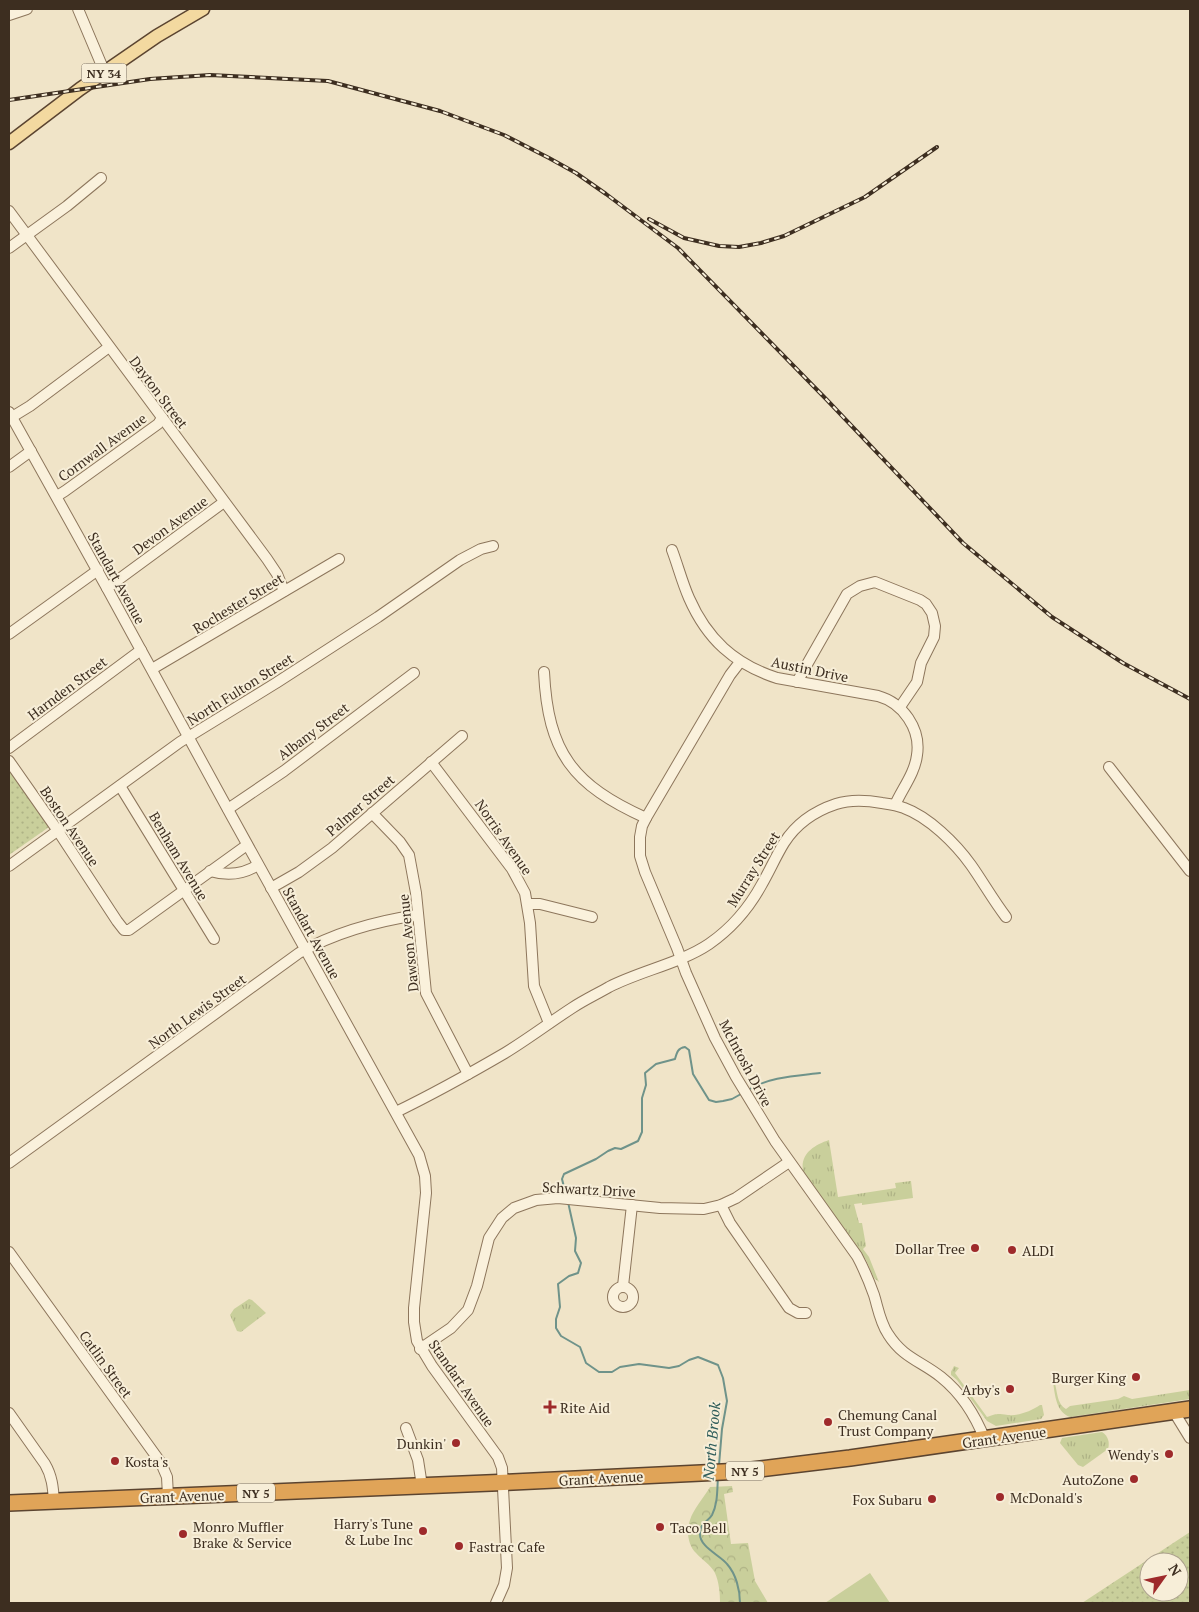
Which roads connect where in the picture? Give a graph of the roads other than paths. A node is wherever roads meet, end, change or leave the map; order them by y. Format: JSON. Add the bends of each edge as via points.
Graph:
{"nodes":[{"id":1,"x":27,"y":9,"type":"edge"},
{"id":2,"x":78,"y":9,"type":"edge"},
{"id":3,"x":203,"y":9,"type":"edge"},
{"id":4,"x":9,"y":15,"type":"edge"},
{"id":5,"x":105,"y":73,"type":"junction"},
{"id":6,"x":9,"y":143,"type":"edge"},
{"id":7,"x":101,"y":178,"type":"dead end"},
{"id":8,"x":9,"y":211,"type":"edge"},
{"id":9,"x":26,"y":234,"type":"junction"},
{"id":10,"x":9,"y":248,"type":"edge"},
{"id":11,"x":109,"y":347,"type":"junction"},
{"id":12,"x":10,"y":415,"type":"edge"},
{"id":13,"x":162,"y":418,"type":"junction"},
{"id":14,"x":31,"y":451,"type":"junction"},
{"id":15,"x":9,"y":467,"type":"edge"},
{"id":16,"x":57,"y":496,"type":"junction"},
{"id":17,"x":224,"y":502,"type":"junction"},
{"id":18,"x":494,"y":546,"type":"dead end"},
{"id":19,"x":672,"y":550,"type":"dead end"},
{"id":20,"x":339,"y":559,"type":"dead end"},
{"id":21,"x":98,"y":570,"type":"junction"},
{"id":22,"x":108,"y":588,"type":"junction"},
{"id":23,"x":284,"y":591,"type":"junction"},
{"id":24,"x":9,"y":634,"type":"edge"},
{"id":25,"x":141,"y":650,"type":"junction"},
{"id":26,"x":740,"y":662,"type":"junction"},
{"id":27,"x":152,"y":670,"type":"junction"},
{"id":28,"x":544,"y":672,"type":"dead end"},
{"id":29,"x":414,"y":673,"type":"dead end"},
{"id":30,"x":797,"y":682,"type":"junction"},
{"id":31,"x":900,"y":707,"type":"junction"},
{"id":32,"x":462,"y":736,"type":"dead end"},
{"id":33,"x":189,"y":737,"type":"junction"},
{"id":34,"x":9,"y":748,"type":"edge"},
{"id":35,"x":9,"y":761,"type":"edge"},
{"id":36,"x":431,"y":762,"type":"junction"},
{"id":37,"x":1109,"y":767,"type":"dead end"},
{"id":38,"x":120,"y":786,"type":"junction"},
{"id":39,"x":895,"y":805,"type":"junction"},
{"id":40,"x":228,"y":809,"type":"junction"},
{"id":41,"x":372,"y":813,"type":"junction"},
{"id":42,"x":646,"y":818,"type":"junction"},
{"id":43,"x":58,"y":831,"type":"junction"},
{"id":44,"x":247,"y":844,"type":"junction"},
{"id":45,"x":258,"y":865,"type":"junction"},
{"id":46,"x":9,"y":866,"type":"edge"},
{"id":47,"x":210,"y":871,"type":"junction"},
{"id":48,"x":1190,"y":871,"type":"edge"},
{"id":49,"x":271,"y":888,"type":"junction"},
{"id":50,"x":184,"y":890,"type":"junction"},
{"id":51,"x":528,"y":904,"type":"junction"},
{"id":52,"x":418,"y":915,"type":"junction"},
{"id":53,"x":1006,"y":916,"type":"dead end"},
{"id":54,"x":592,"y":917,"type":"dead end"},
{"id":55,"x":214,"y":939,"type":"dead end"},
{"id":56,"x":306,"y":949,"type":"junction"},
{"id":57,"x":680,"y":958,"type":"junction"},
{"id":58,"x":549,"y":1023,"type":"junction"},
{"id":59,"x":468,"y":1074,"type":"junction"},
{"id":60,"x":396,"y":1112,"type":"junction"},
{"id":61,"x":789,"y":1162,"type":"junction"},
{"id":62,"x":9,"y":1163,"type":"edge"},
{"id":63,"x":632,"y":1205,"type":"junction"},
{"id":64,"x":721,"y":1205,"type":"junction"},
{"id":65,"x":9,"y":1252,"type":"edge"},
{"id":66,"x":623,"y":1286,"type":"dead end"},
{"id":67,"x":806,"y":1313,"type":"dead end"},
{"id":68,"x":420,"y":1349,"type":"junction"},
{"id":69,"x":1190,"y":1410,"type":"edge"},
{"id":70,"x":9,"y":1412,"type":"edge"},
{"id":71,"x":1174,"y":1412,"type":"junction"},
{"id":72,"x":406,"y":1428,"type":"dead end"},
{"id":73,"x":1190,"y":1438,"type":"edge"},
{"id":74,"x":984,"y":1440,"type":"junction"},
{"id":75,"x":503,"y":1482,"type":"junction"},
{"id":76,"x":422,"y":1486,"type":"junction"},
{"id":77,"x":168,"y":1496,"type":"junction"},
{"id":78,"x":54,"y":1501,"type":"junction"},
{"id":79,"x":9,"y":1503,"type":"edge"},
{"id":80,"x":496,"y":1603,"type":"edge"}],
"edges":[{"from":1,"to":4,"type":"street"},
{"from":2,"to":5,"type":"street"},
{"from":3,"to":5,"type":"main road","number":"NY 34"},
{"from":5,"to":6,"type":"main road","number":"NY 34"},
{"from":7,"to":9,"type":"street"},
{"from":8,"to":9,"type":"street","name":"Dayton Street"},
{"from":9,"to":10,"type":"street"},
{"from":9,"to":11,"type":"street","name":"Dayton Street"},
{"from":11,"to":12,"type":"street","via":[[30,406]]},
{"from":11,"to":13,"type":"street","name":"Dayton Street"},
{"from":12,"to":14,"type":"street","name":"Standart Avenue"},
{"from":13,"to":16,"type":"street","name":"Cornwall Avenue"},
{"from":13,"to":17,"type":"street","name":"Dayton Street"},
{"from":14,"to":15,"type":"street"},
{"from":14,"to":16,"type":"street","name":"Standart Avenue"},
{"from":16,"to":21,"type":"street","name":"Standart Avenue"},
{"from":17,"to":22,"type":"street","name":"Devon Avenue"},
{"from":17,"to":23,"type":"street","name":"Dayton Street","via":[[267,559]]},
{"from":18,"to":33,"type":"street","name":"North Fulton Street","via":[[460,560],[276,684]]},
{"from":19,"to":26,"type":"street","name":"Austin Drive","via":[[688,596],[704,626]]},
{"from":20,"to":23,"type":"street","name":"Rochester Street"},
{"from":21,"to":22,"type":"street","name":"Standart Avenue"},
{"from":21,"to":24,"type":"street"},
{"from":22,"to":25,"type":"street","name":"Standart Avenue"},
{"from":23,"to":27,"type":"street","name":"Rochester Street"},
{"from":25,"to":27,"type":"street","name":"Standart Avenue"},
{"from":25,"to":34,"type":"street","name":"Harnden Street"},
{"from":26,"to":30,"type":"street","name":"Austin Drive","via":[[764,674]]},
{"from":26,"to":42,"type":"street","name":"McIntosh Drive"},
{"from":27,"to":33,"type":"street","name":"Standart Avenue"},
{"from":28,"to":42,"type":"street","via":[[550,724],[566,759],[577,774],[598,792]]},
{"from":29,"to":40,"type":"street","name":"Albany Street"},
{"from":30,"to":31,"type":"street","name":"Austin Drive","via":[[887,698]]},
{"from":30,"to":31,"type":"street","via":[[847,594],[875,582],[923,602],[932,613],[935,626],[917,682]]},
{"from":31,"to":39,"type":"street","via":[[913,726],[918,755]]},
{"from":32,"to":36,"type":"street","name":"Palmer Street"},
{"from":33,"to":38,"type":"street","name":"North Fulton Street"},
{"from":33,"to":40,"type":"street","name":"Standart Avenue"},
{"from":35,"to":43,"type":"street","name":"Boston Avenue"},
{"from":36,"to":41,"type":"street","name":"Palmer Street"},
{"from":36,"to":51,"type":"street","name":"Norris Avenue","via":[[512,869]]},
{"from":37,"to":48,"type":"street"},
{"from":38,"to":43,"type":"street","name":"North Fulton Street"},
{"from":38,"to":50,"type":"street","name":"Benham Avenue"},
{"from":39,"to":53,"type":"street","name":"Murray Street","via":[[920,816],[963,854]]},
{"from":39,"to":57,"type":"street","name":"Murray Street","via":[[849,800],[829,806],[805,820],[785,842],[763,883],[738,919],[707,945]]},
{"from":40,"to":44,"type":"street","name":"Standart Avenue"},
{"from":41,"to":49,"type":"street","name":"Palmer Street","via":[[310,864]]},
{"from":41,"to":52,"type":"street","name":"Dawson Avenue","via":[[408,855]]},
{"from":42,"to":57,"type":"street","name":"McIntosh Drive","via":[[640,837],[640,856]]},
{"from":43,"to":46,"type":"street","name":"North Fulton Street"},
{"from":43,"to":50,"type":"street","name":"Boston Avenue","via":[[124,930]]},
{"from":44,"to":45,"type":"street","name":"Standart Avenue"},
{"from":44,"to":47,"type":"street"},
{"from":45,"to":47,"type":"street","via":[[244,872]]},
{"from":45,"to":49,"type":"street","name":"Standart Avenue"},
{"from":47,"to":50,"type":"street"},
{"from":49,"to":56,"type":"street","name":"Standart Avenue"},
{"from":50,"to":55,"type":"street","name":"Benham Avenue"},
{"from":51,"to":54,"type":"street"},
{"from":51,"to":58,"type":"street","name":"Norris Avenue","via":[[534,986]]},
{"from":52,"to":56,"type":"street","name":"North Lewis Street","via":[[359,928]]},
{"from":52,"to":59,"type":"street","name":"Dawson Avenue","via":[[426,993]]},
{"from":56,"to":60,"type":"street","name":"Standart Avenue"},
{"from":56,"to":62,"type":"street","name":"North Lewis Street"},
{"from":57,"to":58,"type":"street","name":"Murray Street","via":[[612,986]]},
{"from":57,"to":61,"type":"street","name":"McIntosh Drive","via":[[736,1077]]},
{"from":58,"to":59,"type":"street","name":"Murray Street"},
{"from":59,"to":60,"type":"street","name":"Murray Street"},
{"from":60,"to":68,"type":"street","name":"Standart Avenue","via":[[419,1154],[425,1176],[414,1308],[415,1334]]},
{"from":61,"to":64,"type":"street","name":"Schwartz Drive"},
{"from":61,"to":74,"type":"street","name":"McIntosh Drive","via":[[857,1256],[888,1335],[905,1355],[941,1377],[964,1402],[980,1426]]},
{"from":63,"to":64,"type":"street","name":"Schwartz Drive","via":[[689,1210]]},
{"from":63,"to":66,"type":"street"},
{"from":63,"to":68,"type":"street","name":"Schwartz Drive","via":[[558,1198],[536,1200],[514,1208],[502,1218],[489,1238],[477,1286],[466,1313],[451,1328]]},
{"from":64,"to":67,"type":"street","via":[[789,1308],[798,1314]]},
{"from":65,"to":77,"type":"street","name":"Catlin Street","via":[[161,1463],[167,1477]]},
{"from":68,"to":75,"type":"street","name":"Standart Avenue","via":[[498,1457]]},
{"from":69,"to":71,"type":"highway","name":"Grant Avenue","number":"NY 5"},
{"from":70,"to":78,"type":"street","via":[[50,1472]]},
{"from":71,"to":73,"type":"street"},
{"from":71,"to":74,"type":"highway","name":"Grant Avenue","number":"NY 5"},
{"from":72,"to":76,"type":"street","via":[[418,1460]]},
{"from":74,"to":75,"type":"highway","name":"Grant Avenue","number":"NY 5","via":[[743,1471]]},
{"from":75,"to":76,"type":"highway","name":"Grant Avenue","number":"NY 5"},
{"from":75,"to":80,"type":"street","name":"Standart Avenue","via":[[507,1568]]},
{"from":76,"to":77,"type":"highway","name":"Grant Avenue","number":"NY 5"},
{"from":77,"to":78,"type":"highway","name":"Grant Avenue","number":"NY 5"},
{"from":78,"to":79,"type":"highway","name":"Grant Avenue","number":"NY 5"}]}
